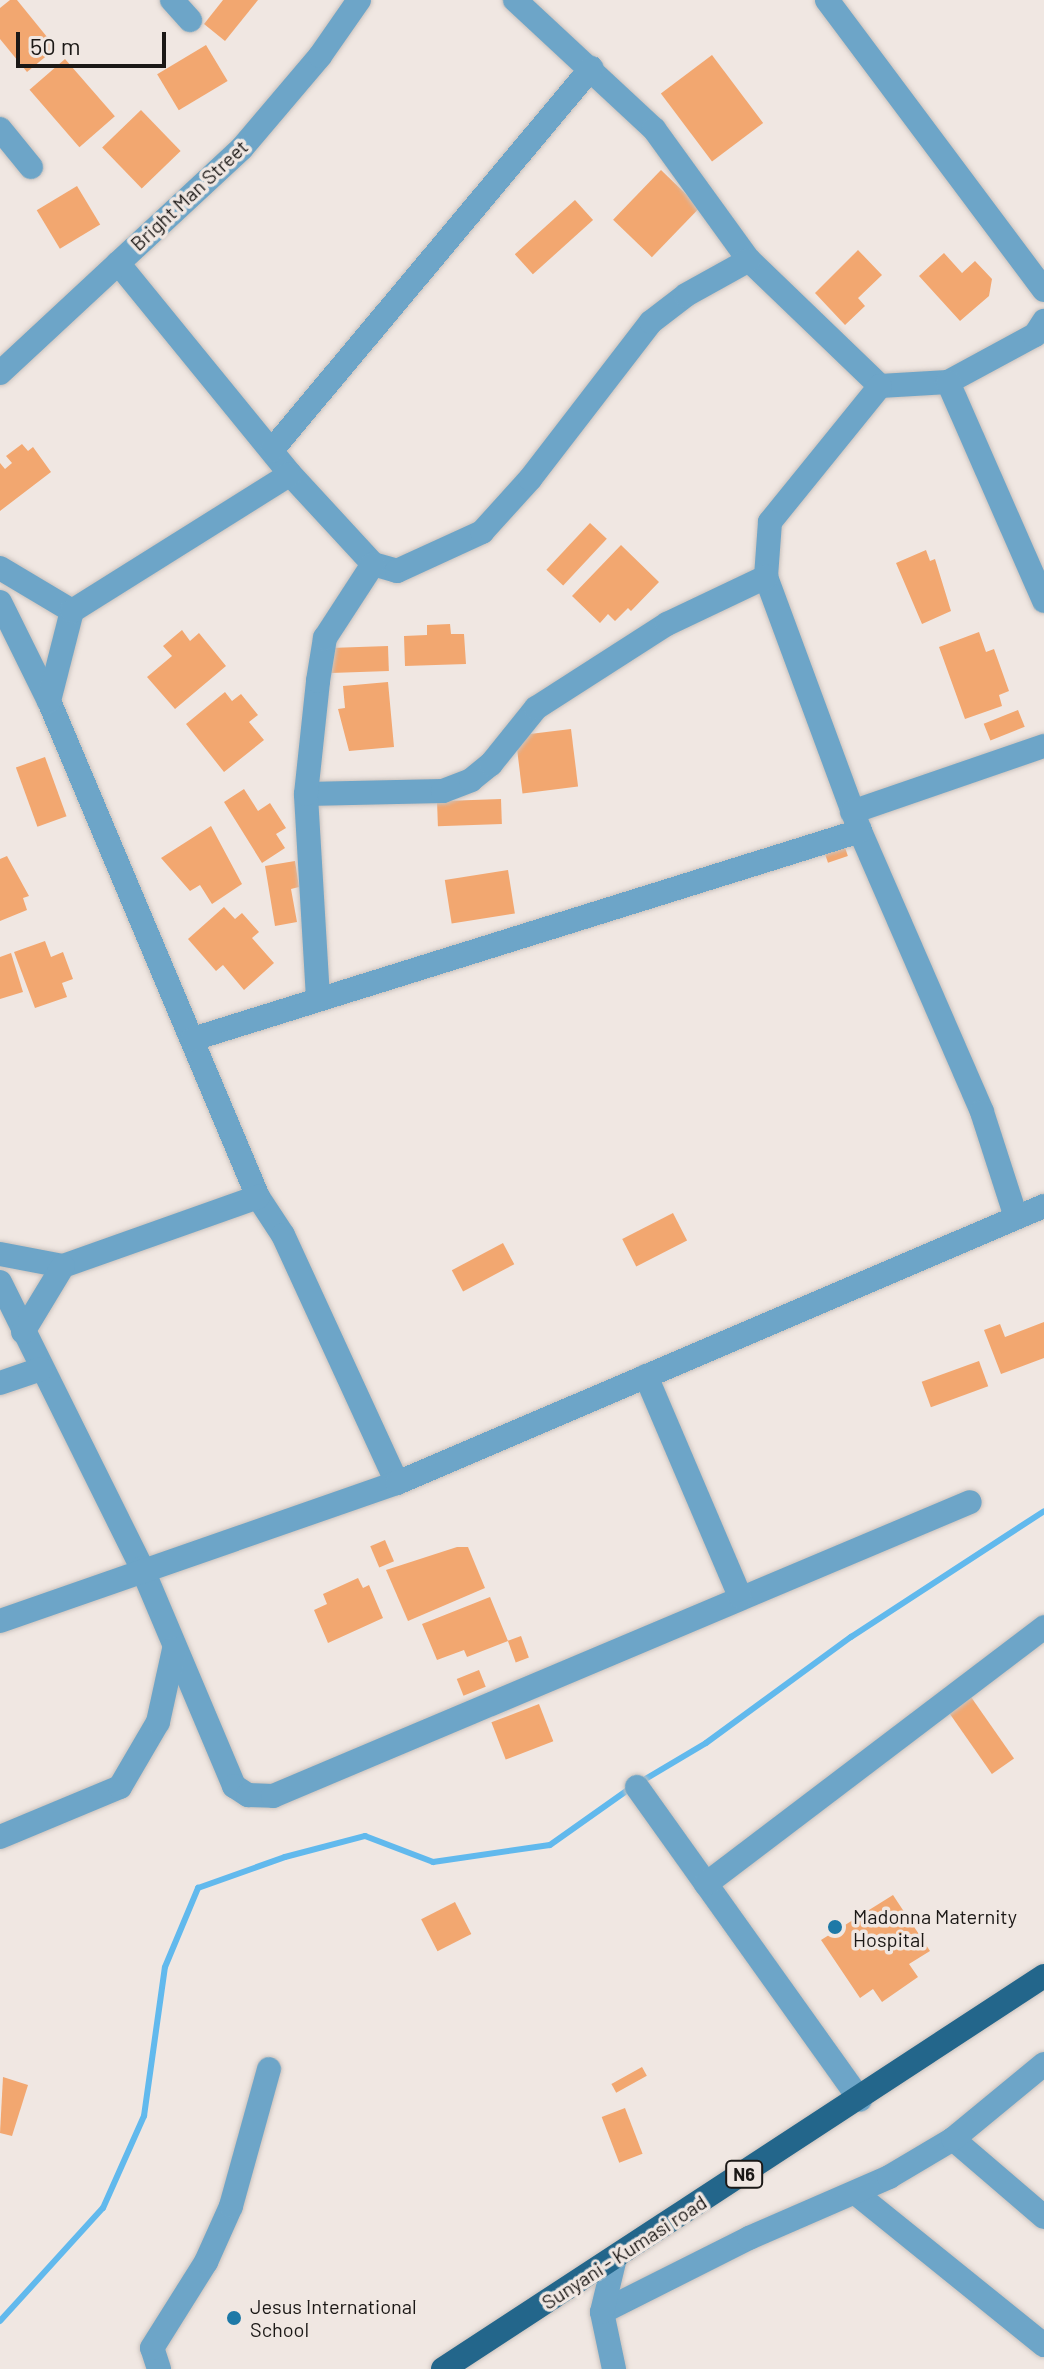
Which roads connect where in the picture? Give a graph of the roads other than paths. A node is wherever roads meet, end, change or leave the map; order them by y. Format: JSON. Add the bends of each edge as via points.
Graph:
{"nodes":[{"id":1,"x":172,"y":0,"type":"edge"},
{"id":2,"x":359,"y":0,"type":"edge"},
{"id":3,"x":515,"y":0,"type":"edge"},
{"id":4,"x":827,"y":0,"type":"edge"},
{"id":5,"x":190,"y":20,"type":"dead end"},
{"id":6,"x":591,"y":68,"type":"junction"},
{"id":7,"x":0,"y":129,"type":"edge"},
{"id":8,"x":31,"y":167,"type":"dead end"},
{"id":9,"x":749,"y":260,"type":"junction"},
{"id":10,"x":118,"y":263,"type":"junction"},
{"id":11,"x":1044,"y":290,"type":"edge"},
{"id":12,"x":1044,"y":321,"type":"edge"},
{"id":13,"x":0,"y":373,"type":"edge"},
{"id":14,"x":948,"y":382,"type":"junction"},
{"id":15,"x":880,"y":386,"type":"junction"},
{"id":16,"x":272,"y":450,"type":"junction"},
{"id":17,"x":290,"y":474,"type":"junction"},
{"id":18,"x":373,"y":564,"type":"junction"},
{"id":19,"x":0,"y":568,"type":"edge"},
{"id":20,"x":766,"y":577,"type":"junction"},
{"id":21,"x":1044,"y":601,"type":"edge"},
{"id":22,"x":0,"y":602,"type":"edge"},
{"id":23,"x":72,"y":611,"type":"junction"},
{"id":24,"x":49,"y":701,"type":"junction"},
{"id":25,"x":1044,"y":746,"type":"edge"},
{"id":26,"x":306,"y":794,"type":"junction"},
{"id":27,"x":856,"y":822,"type":"junction"},
{"id":28,"x":318,"y":998,"type":"junction"},
{"id":29,"x":193,"y":1039,"type":"junction"},
{"id":30,"x":258,"y":1197,"type":"junction"},
{"id":31,"x":1044,"y":1206,"type":"edge"},
{"id":32,"x":1016,"y":1217,"type":"junction"},
{"id":33,"x":0,"y":1254,"type":"edge"},
{"id":34,"x":63,"y":1266,"type":"junction"},
{"id":35,"x":0,"y":1282,"type":"edge"},
{"id":36,"x":23,"y":1332,"type":"junction"},
{"id":37,"x":41,"y":1369,"type":"junction"},
{"id":38,"x":646,"y":1376,"type":"junction"},
{"id":39,"x":0,"y":1383,"type":"edge"},
{"id":40,"x":397,"y":1483,"type":"junction"},
{"id":41,"x":970,"y":1502,"type":"dead end"},
{"id":42,"x":142,"y":1568,"type":"junction"},
{"id":43,"x":740,"y":1596,"type":"junction"},
{"id":44,"x":0,"y":1621,"type":"edge"},
{"id":45,"x":1044,"y":1627,"type":"edge"},
{"id":46,"x":174,"y":1649,"type":"junction"},
{"id":47,"x":637,"y":1787,"type":"dead end"},
{"id":48,"x":0,"y":1837,"type":"edge"},
{"id":49,"x":706,"y":1884,"type":"junction"},
{"id":50,"x":1044,"y":1976,"type":"edge"},
{"id":51,"x":1044,"y":2064,"type":"edge"},
{"id":52,"x":269,"y":2069,"type":"dead end"},
{"id":53,"x":860,"y":2100,"type":"junction"},
{"id":54,"x":953,"y":2139,"type":"junction"},
{"id":55,"x":858,"y":2195,"type":"junction"},
{"id":56,"x":1044,"y":2217,"type":"edge"},
{"id":57,"x":615,"y":2258,"type":"junction"},
{"id":58,"x":602,"y":2312,"type":"junction"},
{"id":59,"x":1044,"y":2345,"type":"edge"},
{"id":60,"x":159,"y":2369,"type":"edge"},
{"id":61,"x":443,"y":2369,"type":"edge"},
{"id":62,"x":614,"y":2369,"type":"edge"}],
"edges":[{"from":1,"to":5,"type":"street"},
{"from":2,"to":10,"type":"street","name":"Bright Man Street","via":[[320,56],[242,148]]},
{"from":3,"to":6,"type":"street"},
{"from":4,"to":11,"type":"street"},
{"from":6,"to":9,"type":"street","via":[[654,129]]},
{"from":6,"to":16,"type":"street"},
{"from":7,"to":8,"type":"street"},
{"from":9,"to":15,"type":"street"},
{"from":9,"to":18,"type":"street","via":[[686,295],[651,322],[530,479],[482,532],[397,571]]},
{"from":10,"to":13,"type":"street","name":"Bright Man Street"},
{"from":10,"to":16,"type":"street"},
{"from":12,"to":14,"type":"street","via":[[1035,335]]},
{"from":14,"to":15,"type":"street"},
{"from":14,"to":21,"type":"street"},
{"from":15,"to":20,"type":"street","via":[[770,522]]},
{"from":16,"to":17,"type":"street"},
{"from":17,"to":18,"type":"street"},
{"from":17,"to":23,"type":"street"},
{"from":18,"to":26,"type":"street","via":[[325,638]]},
{"from":19,"to":23,"type":"street"},
{"from":20,"to":26,"type":"street","via":[[667,624],[536,708],[491,764],[471,780],[443,791]]},
{"from":20,"to":27,"type":"street"},
{"from":22,"to":24,"type":"street"},
{"from":23,"to":24,"type":"street"},
{"from":24,"to":29,"type":"street"},
{"from":25,"to":27,"type":"street"},
{"from":26,"to":28,"type":"street"},
{"from":27,"to":28,"type":"street"},
{"from":27,"to":32,"type":"street","via":[[982,1112]]},
{"from":28,"to":29,"type":"street"},
{"from":29,"to":30,"type":"street"},
{"from":30,"to":34,"type":"street"},
{"from":30,"to":40,"type":"street","via":[[283,1235]]},
{"from":31,"to":32,"type":"street"},
{"from":32,"to":38,"type":"street"},
{"from":33,"to":34,"type":"street"},
{"from":34,"to":36,"type":"street"},
{"from":35,"to":36,"type":"street"},
{"from":36,"to":37,"type":"street"},
{"from":37,"to":39,"type":"street"},
{"from":37,"to":42,"type":"street"},
{"from":38,"to":40,"type":"street"},
{"from":38,"to":43,"type":"street"},
{"from":40,"to":42,"type":"street"},
{"from":41,"to":43,"type":"street"},
{"from":42,"to":44,"type":"street"},
{"from":42,"to":46,"type":"street"},
{"from":43,"to":46,"type":"street","via":[[273,1796],[248,1795],[234,1786]]},
{"from":45,"to":49,"type":"street"},
{"from":46,"to":48,"type":"street","via":[[158,1722],[120,1787]]},
{"from":47,"to":49,"type":"street"},
{"from":49,"to":53,"type":"street"},
{"from":50,"to":53,"type":"main road","name":"Sunyani - Kumasi road","number":"N6"},
{"from":51,"to":54,"type":"street"},
{"from":52,"to":60,"type":"street","via":[[231,2206],[206,2262],[152,2348]]},
{"from":53,"to":57,"type":"main road","name":"Sunyani - Kumasi road","number":"N6"},
{"from":54,"to":55,"type":"street"},
{"from":54,"to":56,"type":"street"},
{"from":55,"to":58,"type":"street","via":[[749,2238]]},
{"from":55,"to":59,"type":"street"},
{"from":57,"to":58,"type":"street"},
{"from":57,"to":61,"type":"main road","name":"Sunyani - Kumasi road","number":"N6"},
{"from":58,"to":62,"type":"street"}]}
